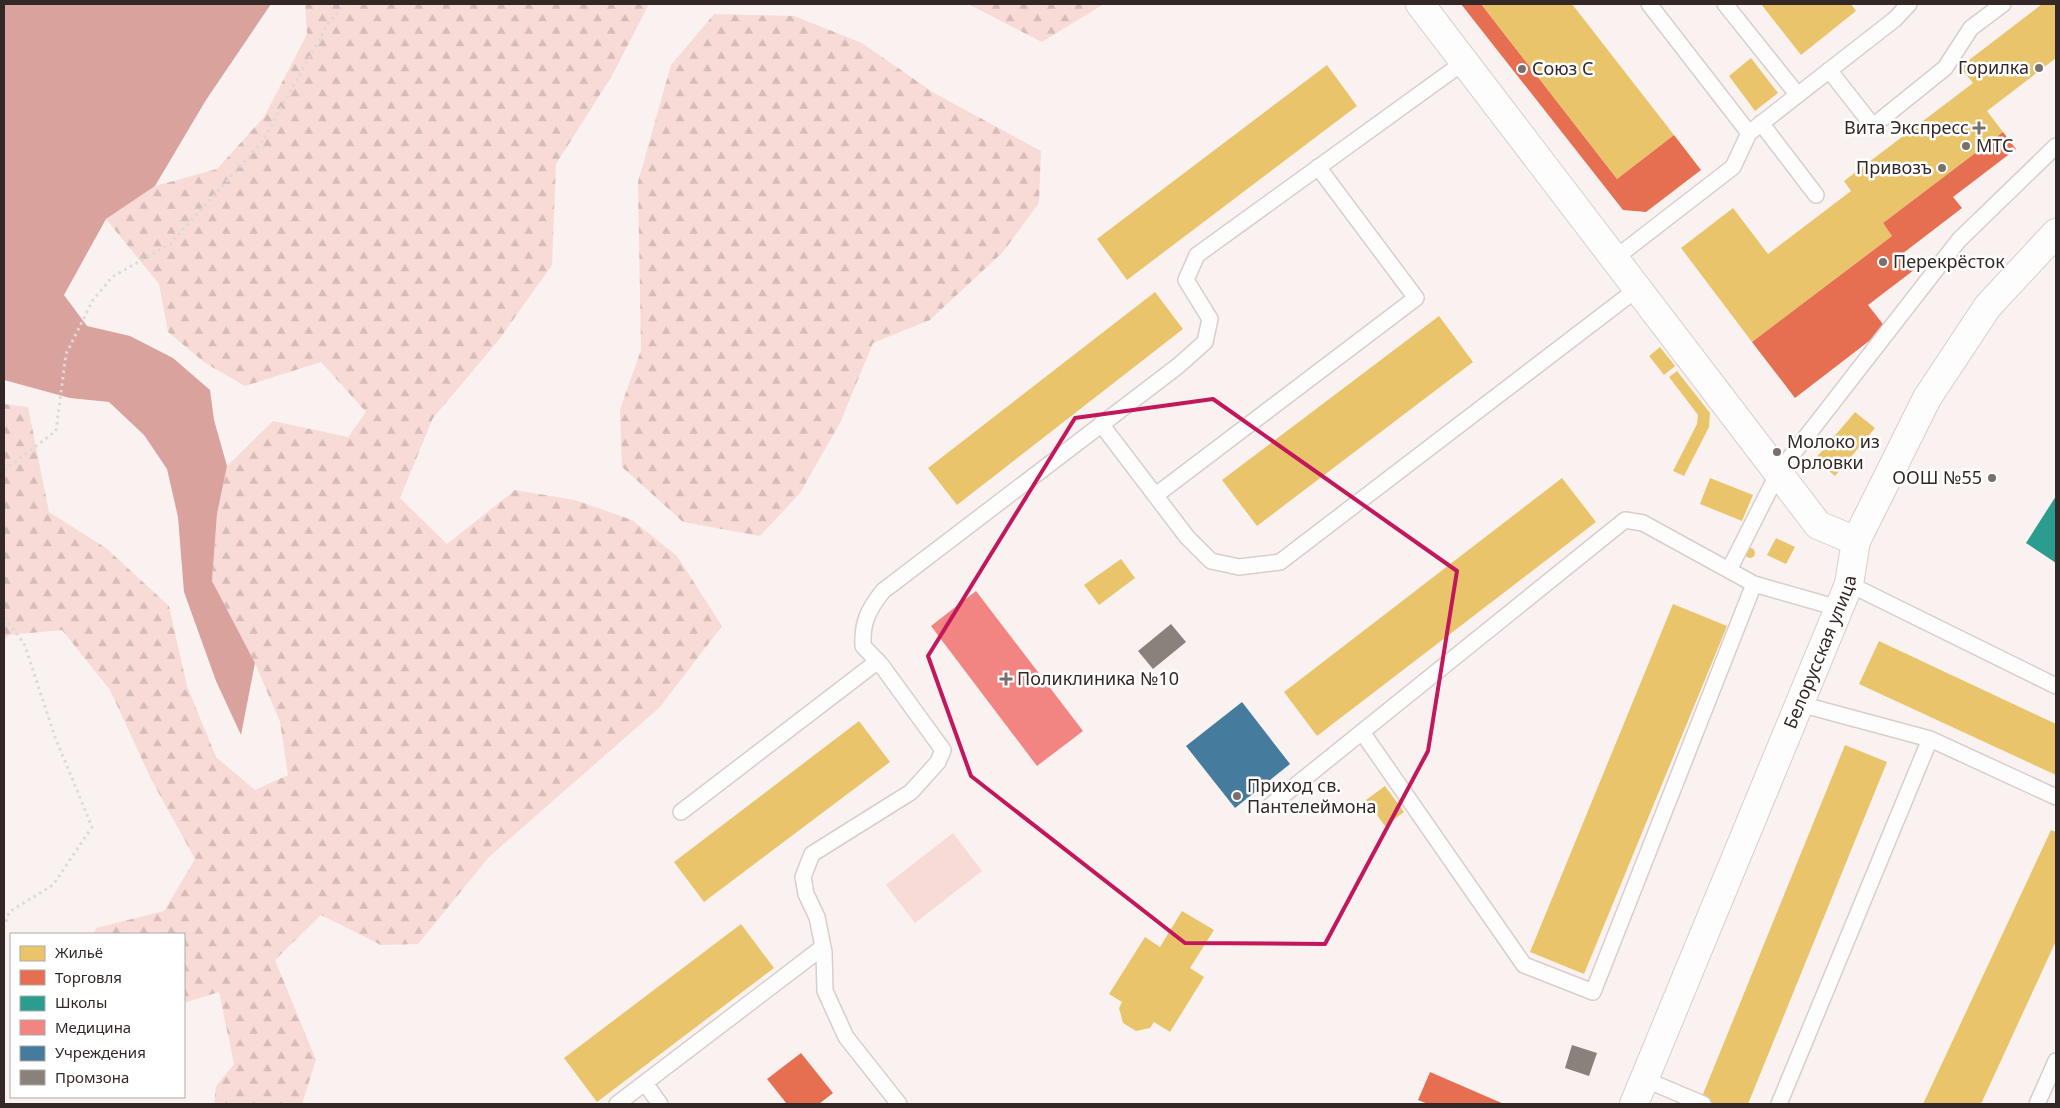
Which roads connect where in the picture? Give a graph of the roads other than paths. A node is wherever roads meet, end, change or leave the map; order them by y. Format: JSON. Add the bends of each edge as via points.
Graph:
{"nodes":[{"id":1,"x":1420,"y":4,"type":"edge"},
{"id":2,"x":1649,"y":4,"type":"edge"},
{"id":3,"x":1725,"y":4,"type":"edge"},
{"id":4,"x":1909,"y":4,"type":"edge"},
{"id":5,"x":2003,"y":4,"type":"edge"},
{"id":6,"x":1464,"y":62,"type":"junction"},
{"id":7,"x":1828,"y":70,"type":"junction"},
{"id":8,"x":1797,"y":94,"type":"junction"},
{"id":9,"x":1761,"y":123,"type":"junction"},
{"id":10,"x":1749,"y":133,"type":"junction"},
{"id":11,"x":2056,"y":146,"type":"edge"},
{"id":12,"x":1318,"y":167,"type":"junction"},
{"id":13,"x":1816,"y":195,"type":"dead end"},
{"id":14,"x":2056,"y":233,"type":"edge"},
{"id":15,"x":1614,"y":259,"type":"junction"},
{"id":16,"x":1637,"y":290,"type":"junction"},
{"id":17,"x":1102,"y":424,"type":"junction"},
{"id":18,"x":1778,"y":473,"type":"junction"},
{"id":19,"x":1156,"y":496,"type":"junction"},
{"id":20,"x":1856,"y":542,"type":"junction"},
{"id":21,"x":1729,"y":570,"type":"junction"},
{"id":22,"x":1754,"y":584,"type":"junction"},
{"id":23,"x":1844,"y":596,"type":"junction"},
{"id":24,"x":878,"y":661,"type":"junction"},
{"id":25,"x":2056,"y":686,"type":"edge"},
{"id":26,"x":1800,"y":704,"type":"junction"},
{"id":27,"x":1362,"y":732,"type":"junction"},
{"id":28,"x":1930,"y":739,"type":"junction"},
{"id":29,"x":2056,"y":797,"type":"edge"},
{"id":30,"x":1270,"y":806,"type":"dead end"},
{"id":31,"x":681,"y":812,"type":"dead end"},
{"id":32,"x":823,"y":947,"type":"junction"},
{"id":33,"x":2056,"y":1061,"type":"edge"},
{"id":34,"x":1644,"y":1079,"type":"junction"},
{"id":35,"x":645,"y":1083,"type":"junction"},
{"id":36,"x":618,"y":1104,"type":"edge"},
{"id":37,"x":660,"y":1104,"type":"edge"},
{"id":38,"x":899,"y":1104,"type":"edge"},
{"id":39,"x":1634,"y":1104,"type":"edge"},
{"id":40,"x":1703,"y":1104,"type":"edge"},
{"id":41,"x":1779,"y":1104,"type":"edge"},
{"id":42,"x":2037,"y":1104,"type":"edge"}],
"edges":[{"from":1,"to":6,"type":"main road"},
{"from":2,"to":10,"type":"lane"},
{"from":3,"to":8,"type":"lane"},
{"from":4,"to":7,"type":"lane","via":[[1895,19]]},
{"from":5,"to":7,"type":"lane","via":[[1971,28],[1945,68],[1873,126]]},
{"from":6,"to":12,"type":"lane"},
{"from":6,"to":15,"type":"main road"},
{"from":7,"to":8,"type":"lane"},
{"from":8,"to":9,"type":"lane"},
{"from":9,"to":10,"type":"lane"},
{"from":9,"to":13,"type":"lane"},
{"from":10,"to":15,"type":"lane","via":[[1733,167]]},
{"from":11,"to":18,"type":"lane","via":[[1959,240]]},
{"from":12,"to":17,"type":"lane","via":[[1197,255],[1186,280],[1210,319],[1205,342]]},
{"from":12,"to":19,"type":"lane","via":[[1416,298]]},
{"from":14,"to":20,"type":"main road","name":"Белорусская улица","via":[[1988,306],[1927,398]]},
{"from":15,"to":16,"type":"main road"},
{"from":16,"to":18,"type":"main road"},
{"from":16,"to":19,"type":"lane","via":[[1280,562],[1239,567],[1211,562]]},
{"from":17,"to":19,"type":"lane"},
{"from":17,"to":24,"type":"lane","via":[[883,592],[872,606],[862,629],[863,646]]},
{"from":18,"to":20,"type":"main road","via":[[1818,525]]},
{"from":18,"to":21,"type":"lane"},
{"from":20,"to":23,"type":"main road","name":"Белорусская улица"},
{"from":21,"to":22,"type":"lane"},
{"from":21,"to":27,"type":"lane","via":[[1642,524],[1625,520]]},
{"from":22,"to":23,"type":"lane"},
{"from":22,"to":27,"type":"lane","via":[[1593,992],[1524,965]]},
{"from":23,"to":25,"type":"lane"},
{"from":23,"to":26,"type":"main road","name":"Белорусская улица"},
{"from":24,"to":31,"type":"lane"},
{"from":24,"to":32,"type":"lane","via":[[943,750],[938,762],[911,792],[812,854],[804,877],[806,894],[817,917]]},
{"from":26,"to":28,"type":"lane"},
{"from":26,"to":34,"type":"main road","name":"Белорусская улица"},
{"from":27,"to":30,"type":"lane"},
{"from":28,"to":29,"type":"lane"},
{"from":28,"to":41,"type":"lane"},
{"from":32,"to":35,"type":"lane"},
{"from":32,"to":38,"type":"lane","via":[[825,991],[846,1037]]},
{"from":33,"to":42,"type":"lane"},
{"from":34,"to":39,"type":"main road","name":"Белорусская улица"},
{"from":34,"to":40,"type":"lane"},
{"from":35,"to":36,"type":"lane"},
{"from":35,"to":37,"type":"lane"}]}
